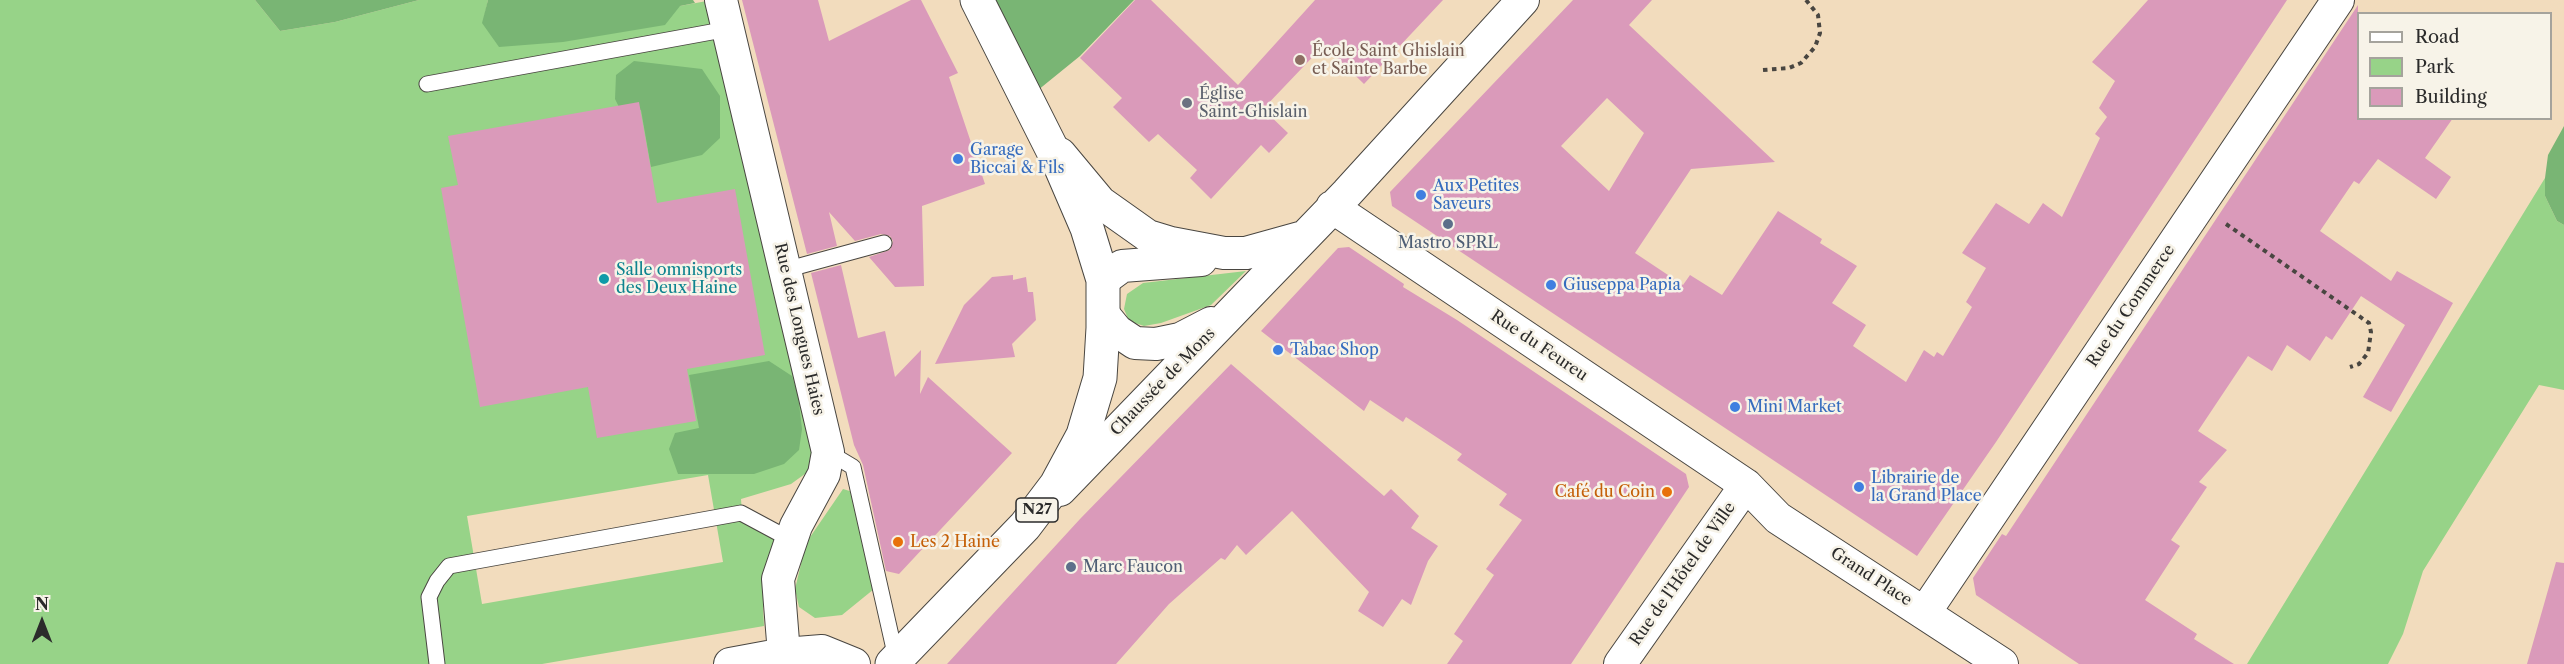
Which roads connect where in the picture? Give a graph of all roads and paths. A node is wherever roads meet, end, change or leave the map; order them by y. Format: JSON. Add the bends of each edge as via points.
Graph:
{"nodes":[{"id":1,"x":977,"y":0,"type":"edge"},
{"id":2,"x":1523,"y":0,"type":"edge"},
{"id":3,"x":1806,"y":0,"type":"edge"},
{"id":4,"x":2338,"y":0,"type":"edge"},
{"id":5,"x":725,"y":15,"type":"edge"},
{"id":6,"x":1763,"y":70,"type":"dead end"},
{"id":7,"x":427,"y":84,"type":"dead end"},
{"id":8,"x":1046,"y":138,"type":"junction"},
{"id":9,"x":2198,"y":205,"type":"junction"},
{"id":10,"x":1332,"y":207,"type":"junction"},
{"id":11,"x":1301,"y":238,"type":"junction"},
{"id":12,"x":884,"y":243,"type":"dead end"},
{"id":13,"x":1246,"y":253,"type":"junction"},
{"id":14,"x":785,"y":270,"type":"junction"},
{"id":15,"x":1103,"y":280,"type":"junction"},
{"id":16,"x":1103,"y":314,"type":"junction"},
{"id":17,"x":1228,"y":314,"type":"junction"},
{"id":18,"x":2350,"y":367,"type":"dead end"},
{"id":19,"x":828,"y":452,"type":"junction"},
{"id":20,"x":1746,"y":485,"type":"junction"},
{"id":21,"x":1025,"y":526,"type":"junction"},
{"id":22,"x":785,"y":553,"type":"junction"},
{"id":23,"x":1925,"y":612,"type":"junction"},
{"id":24,"x":784,"y":654,"type":"junction"},
{"id":25,"x":894,"y":661,"type":"edge"},
{"id":26,"x":437,"y":664,"type":"edge"},
{"id":27,"x":730,"y":664,"type":"edge"},
{"id":28,"x":854,"y":664,"type":"edge"},
{"id":29,"x":1620,"y":664,"type":"edge"},
{"id":30,"x":2002,"y":664,"type":"edge"}],
"edges":[{"from":1,"to":8,"type":"main road","name":"Chaussée de Mons","number":"N27"},
{"from":2,"to":10,"type":"street","name":"Chaussée de Mons"},
{"from":3,"to":6,"type":"path","via":[[1818,15],[1820,33],[1815,47],[1801,63]]},
{"from":4,"to":9,"type":"street","name":"Rue du Commerce"},
{"from":5,"to":7,"type":"lane"},
{"from":5,"to":14,"type":"street","name":"Rue des Longues Haies"},
{"from":8,"to":13,"type":"street","name":"Chaussée de Mons","via":[[1100,202],[1148,236],[1195,249]]},
{"from":8,"to":15,"type":"main road","name":"Chaussée de Mons","number":"N27","via":[[1087,228]]},
{"from":9,"to":18,"type":"path","via":[[2369,322],[2368,353],[2359,364]]},
{"from":9,"to":23,"type":"street","name":"Rue du Commerce"},
{"from":10,"to":11,"type":"street","name":"Chaussée de Mons"},
{"from":10,"to":20,"type":"street","name":"Rue du Feureu"},
{"from":11,"to":13,"type":"street","name":"Chaussée de Mons"},
{"from":11,"to":17,"type":"street","name":"Chaussée de Mons"},
{"from":12,"to":14,"type":"lane"},
{"from":13,"to":15,"type":"street","name":"Chaussée de Mons","via":[[1122,266]]},
{"from":14,"to":19,"type":"street","name":"Rue des Longues Haies"},
{"from":15,"to":16,"type":"main road","name":"Chaussée de Mons","number":"N27"},
{"from":16,"to":17,"type":"street","via":[[1135,343],[1156,344],[1180,339]]},
{"from":16,"to":21,"type":"main road","name":"Chaussée de Mons","number":"N27","via":[[1100,378],[1083,435],[1056,485]]},
{"from":17,"to":21,"type":"street","name":"Chaussée de Mons"},
{"from":19,"to":22,"type":"street","name":"Rue des Longues Haies","via":[[824,474]]},
{"from":19,"to":25,"type":"lane","via":[[853,467]]},
{"from":20,"to":23,"type":"street","name":"Grand Place","via":[[1778,518]]},
{"from":20,"to":29,"type":"street","name":"Rue de l'Hôtel de Ville"},
{"from":21,"to":25,"type":"main road","name":"Chaussée de Mons","number":"N27"},
{"from":22,"to":24,"type":"street","name":"Rue des Longues Haies","via":[[778,579]]},
{"from":22,"to":26,"type":"lane","via":[[782,535],[741,513],[449,566],[429,597]]},
{"from":23,"to":30,"type":"street","name":"Grand Place"},
{"from":24,"to":27,"type":"street"},
{"from":24,"to":28,"type":"street","via":[[822,651]]}]}
